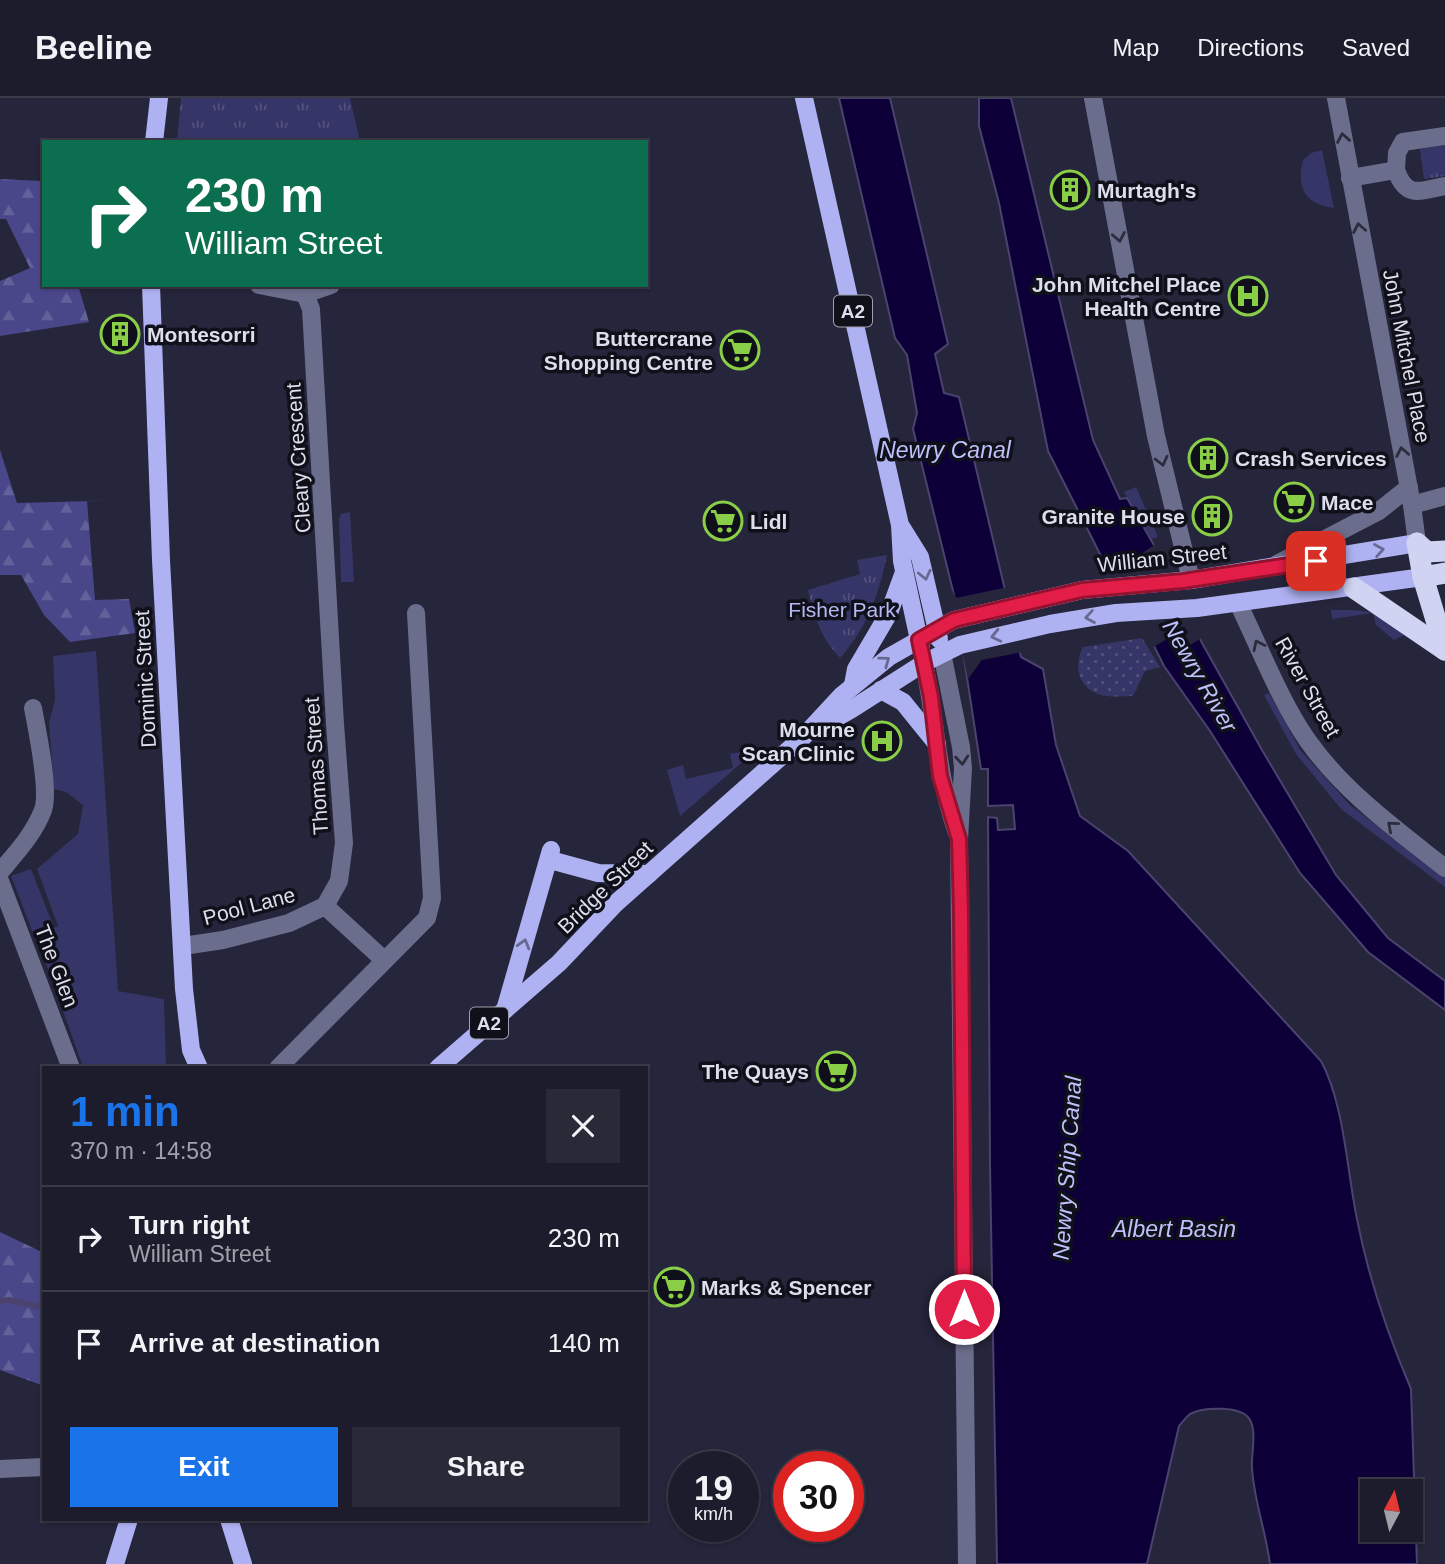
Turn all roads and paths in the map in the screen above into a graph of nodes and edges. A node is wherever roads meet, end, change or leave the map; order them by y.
1 (159, 98) edge
2 (804, 98) edge
3 (1093, 98) edge
4 (1336, 98) edge
5 (1445, 136) edge
6 (154, 140) edge
7 (1396, 170) junction
8 (1350, 178) junction
9 (1445, 187) edge
10 (150, 287) edge
11 (269, 287) edge
12 (325, 287) edge
13 (305, 294) junction
14 (1411, 496) junction
15 (1445, 496) edge
16 (900, 525) junction
17 (1445, 536) edge
18 (1417, 543) junction
19 (1445, 551) edge
20 (1267, 569) junction
21 (904, 572) junction
22 (1445, 573) edge
23 (1423, 577) junction
24 (1187, 581) junction
25 (1354, 588) junction
26 (1238, 603) junction
27 (416, 613) dead end
28 (330, 619) joint
29 (937, 630) junction
30 (919, 640) junction
31 (1444, 642) edge
32 (942, 653) junction
33 (924, 663) junction
34 (853, 685) junction
35 (881, 690) junction
36 (33, 708) dead end
37 (802, 738) junction
38 (937, 744) junction
39 (959, 839) junction
40 (1445, 869) edge
41 (0, 872) edge
42 (649, 874) junction
43 (0, 881) edge
44 (325, 906) junction
45 (183, 946) junction
46 (384, 960) junction
47 (505, 1010) junction
48 (190, 1059) edge
49 (70, 1066) edge
50 (280, 1066) edge
51 (440, 1066) edge
52 (42, 1467) edge
53 (0, 1469) edge
54 (128, 1521) edge
55 (230, 1521) edge
56 (115, 1564) edge
57 (243, 1564) edge
58 (967, 1564) edge

1 - 6 main road
2 - 16 main road, A2
3 -> 24 street
8 -> 4 street, John Mitchel Place
5 - 7 street
7 - 8 street
7 - 9 street
14 -> 8 street, John Mitchel Place
10 - 45 main road, Dominic Street
11 - 13 street
12 - 13 street
13 - 28 street, Cleary Crescent
14 - 15 street
14 - 18 street, John Mitchel Place
14 - 20 street
16 - 21 main road, A2
16 -> 29 main road, A2
17 - 18 highway
18 - 19 highway
20 -> 18 main road, William Street / A2
18 - 23 highway
20 - 24 main road, William Street / A2
21 - 30 main road, A2
21 - 34 main road
22 - 23 highway
23 - 25 main road, A2
23 - 31 highway
24 - 29 main road, William Street / A2
25 - 26 main road, A2
25 - 31 highway
26 -> 32 main road, A2
40 -> 26 street, River Street
27 - 46 street
28 - 44 street, Thomas Street
29 - 30 main road, William Street / A2
29 - 32 main road, A2
30 - 33 main road, A2
34 -> 30 main road, Bridge Street / A2
32 - 33 main road, A2
32 -> 39 street
33 - 35 main road, Bridge Street / A2
33 - 38 street
34 - 37 main road, Bridge Street / A2
35 - 37 main road, Bridge Street / A2
35 - 38 main road
36 - 41 street
37 - 42 main road, Bridge Street / A2
38 - 39 street
39 - 58 street
42 - 47 main road, Bridge Street / A2
47 -> 42 main road
43 - 49 street, The Glen
44 - 45 street, Pool Lane
44 - 46 street
45 - 48 main road, Dominic Street
46 - 50 street
47 - 51 main road, Bridge Street / A2
52 - 53 street
54 - 56 main road
55 - 57 main road

